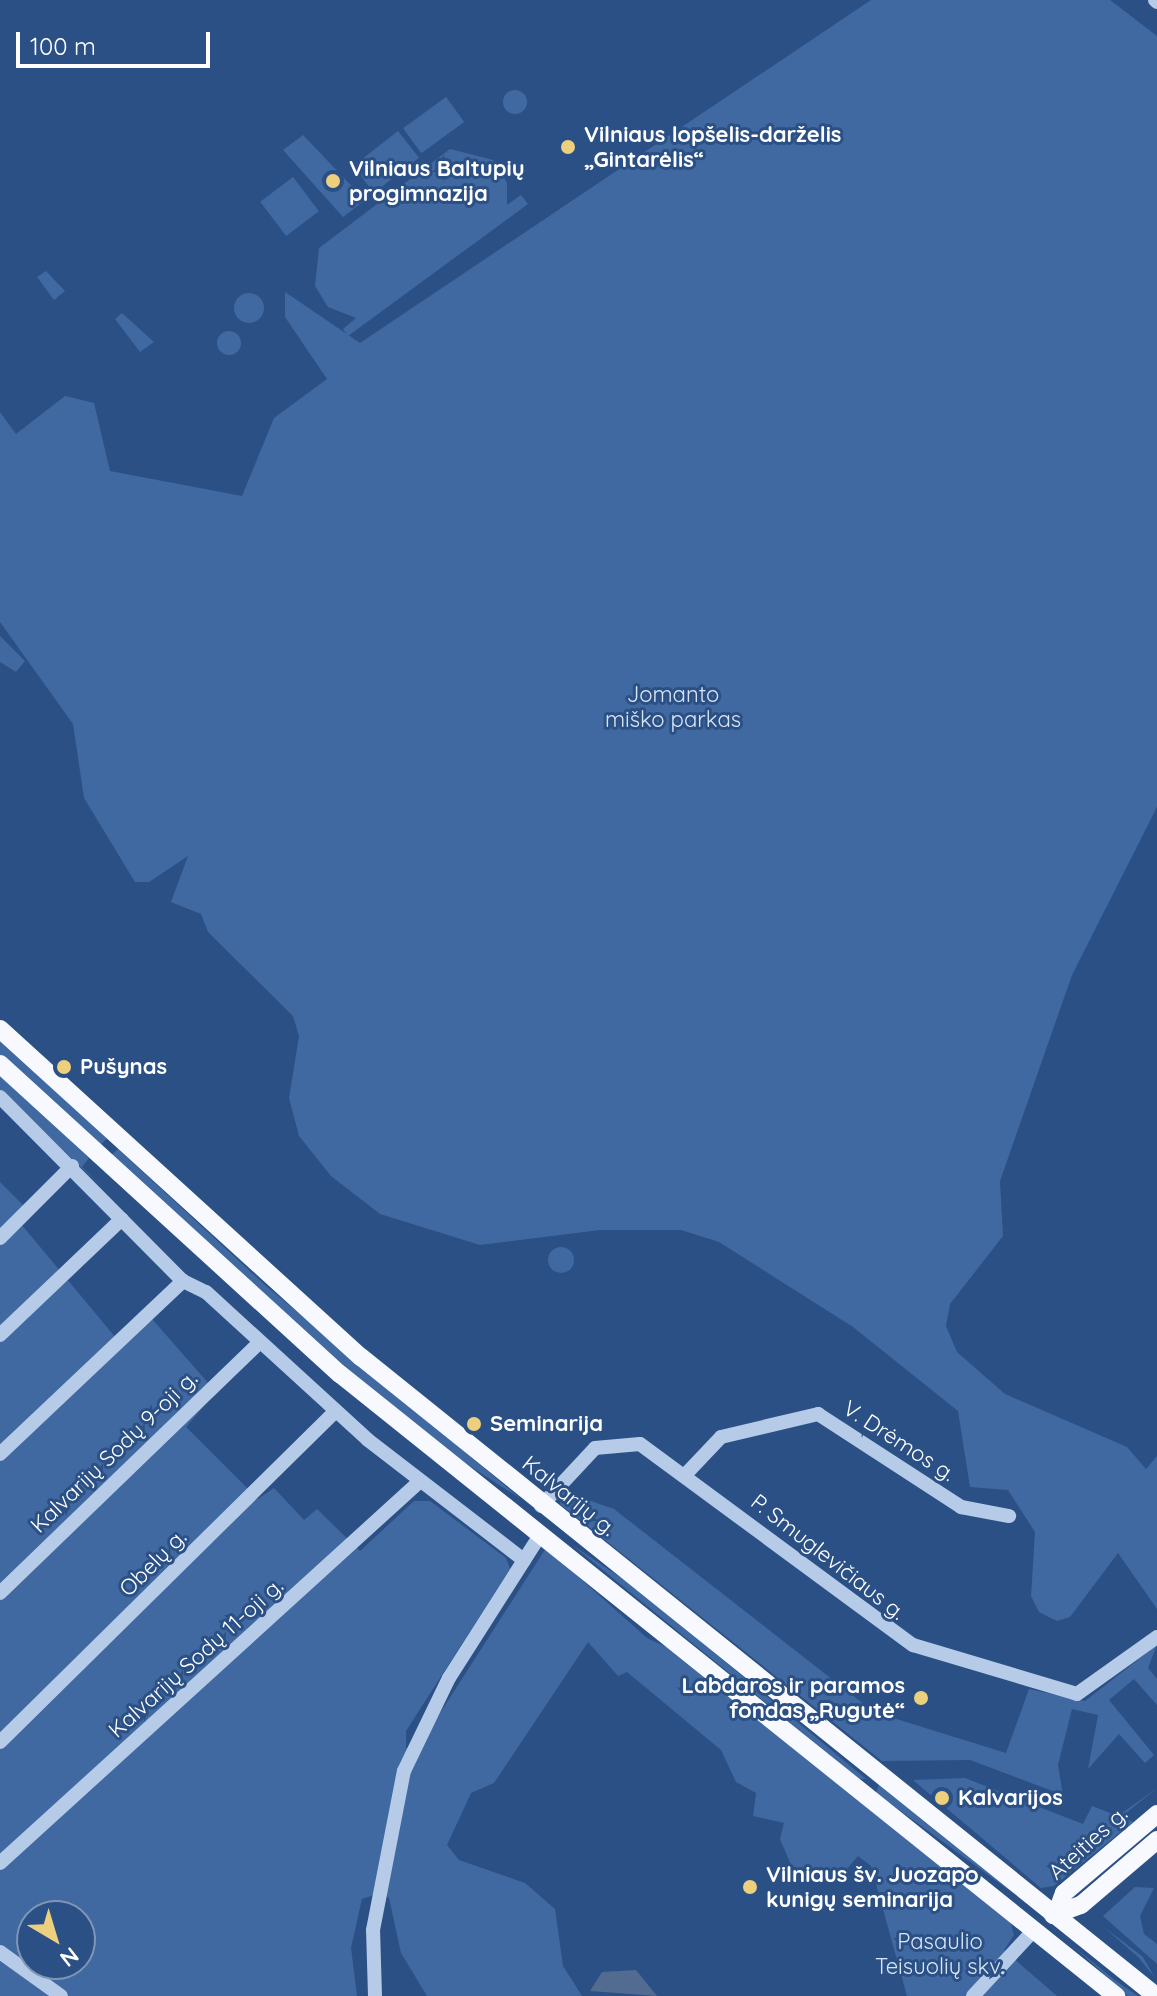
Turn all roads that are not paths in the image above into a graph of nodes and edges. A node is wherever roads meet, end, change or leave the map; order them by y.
1 (0, 1029) edge
2 (0, 1064) edge
3 (0, 1097) edge
4 (72, 1166) junction
5 (122, 1219) junction
6 (0, 1238) edge
7 (183, 1281) junction
8 (0, 1335) edge
9 (259, 1343) junction
10 (335, 1412) junction
11 (0, 1454) edge
12 (685, 1475) junction
13 (419, 1482) junction
14 (541, 1506) junction
15 (1009, 1516) dead end
16 (534, 1530) junction
17 (524, 1560) junction
18 (0, 1593) edge
19 (1157, 1637) edge
20 (0, 1742) edge
21 (1157, 1814) edge
22 (1157, 1840) edge
23 (0, 1863) edge
24 (1057, 1912) junction
25 (1035, 1929) junction
26 (0, 1952) edge
27 (61, 1996) edge
28 (375, 1996) edge
29 (973, 1996) edge
30 (1116, 1996) edge
31 (1156, 1996) edge

1 - 14 main road, Kalvarijų g.
2 - 16 main road
3 - 4 street
4 - 5 street
4 - 6 street
5 - 7 street
5 - 8 street
7 - 9 street
7 - 11 street
9 - 10 street
9 - 18 street, Kalvarijų Sodų 9-oji g.
10 - 13 street
10 - 20 street, Obelų g.
12 - 14 street, P. Smuglevičiaus g.
12 - 15 street, V. Drėmos g.
12 - 19 street, P. Smuglevičiaus g.
13 - 17 street
13 - 23 street, Kalvarijų Sodų 11-oji g.
14 - 16 main road
14 - 24 main road, Kalvarijų g.
16 - 17 street
16 - 25 main road
17 - 28 street
21 - 24 main road, Ateities g.
22 - 24 main road, Ateities g.
24 - 25 main road, Ateities g.
24 - 31 main road, Kalvarijų g.
25 - 29 street
25 - 30 main road
26 - 27 street

